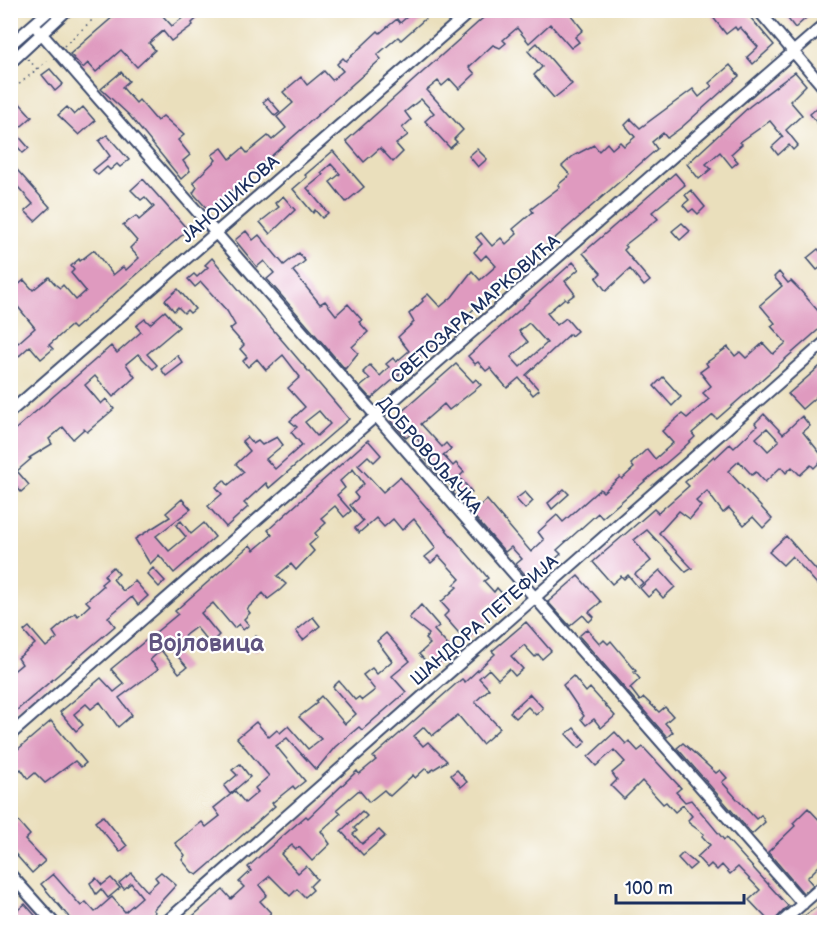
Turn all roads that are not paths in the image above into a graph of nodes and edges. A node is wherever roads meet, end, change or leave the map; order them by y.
1 (50, 10) edge
2 (67, 10) edge
3 (472, 10) edge
4 (758, 10) edge
5 (34, 25) junction
6 (825, 25) edge
7 (42, 35) junction
8 (10, 45) edge
9 (794, 52) junction
10 (10, 63) edge
11 (825, 88) edge
12 (216, 233) junction
13 (825, 344) edge
14 (10, 412) edge
15 (375, 418) junction
16 (533, 598) junction
17 (10, 735) edge
18 (10, 874) edge
19 (825, 885) edge
20 (803, 904) junction
21 (53, 922) edge
22 (166, 922) edge
23 (782, 922) edge

1 - 5 street
2 - 7 street
3 - 12 street, ЈАНОШИКОВА
4 - 9 street
5 - 7 street, ДОБРОВОЉАЧКА
5 - 8 street
6 - 9 street, СВЕТОЗАРА МАРКОВИЋА
7 - 10 street
7 - 12 street, ДОБРОВОЉАЧКА
9 - 11 street
9 - 15 street, СВЕТОЗАРА МАРКОВИЋА
12 - 14 street, ЈАНОШИКОВА
12 - 15 street, ДОБРОВОЉАЧКА
13 - 16 street, ШАНДОРА ПЕТЕФИЈА
15 - 16 street, ДОБРОВОЉАЧКА
15 - 17 street, СВЕТОЗАРА МАРКОВИЋА
16 - 20 street, ДОБРОВОЉАЧКА
16 - 22 street, ШАНДОРА ПЕТЕФИЈА
18 - 21 street
19 - 20 street
20 - 23 street

